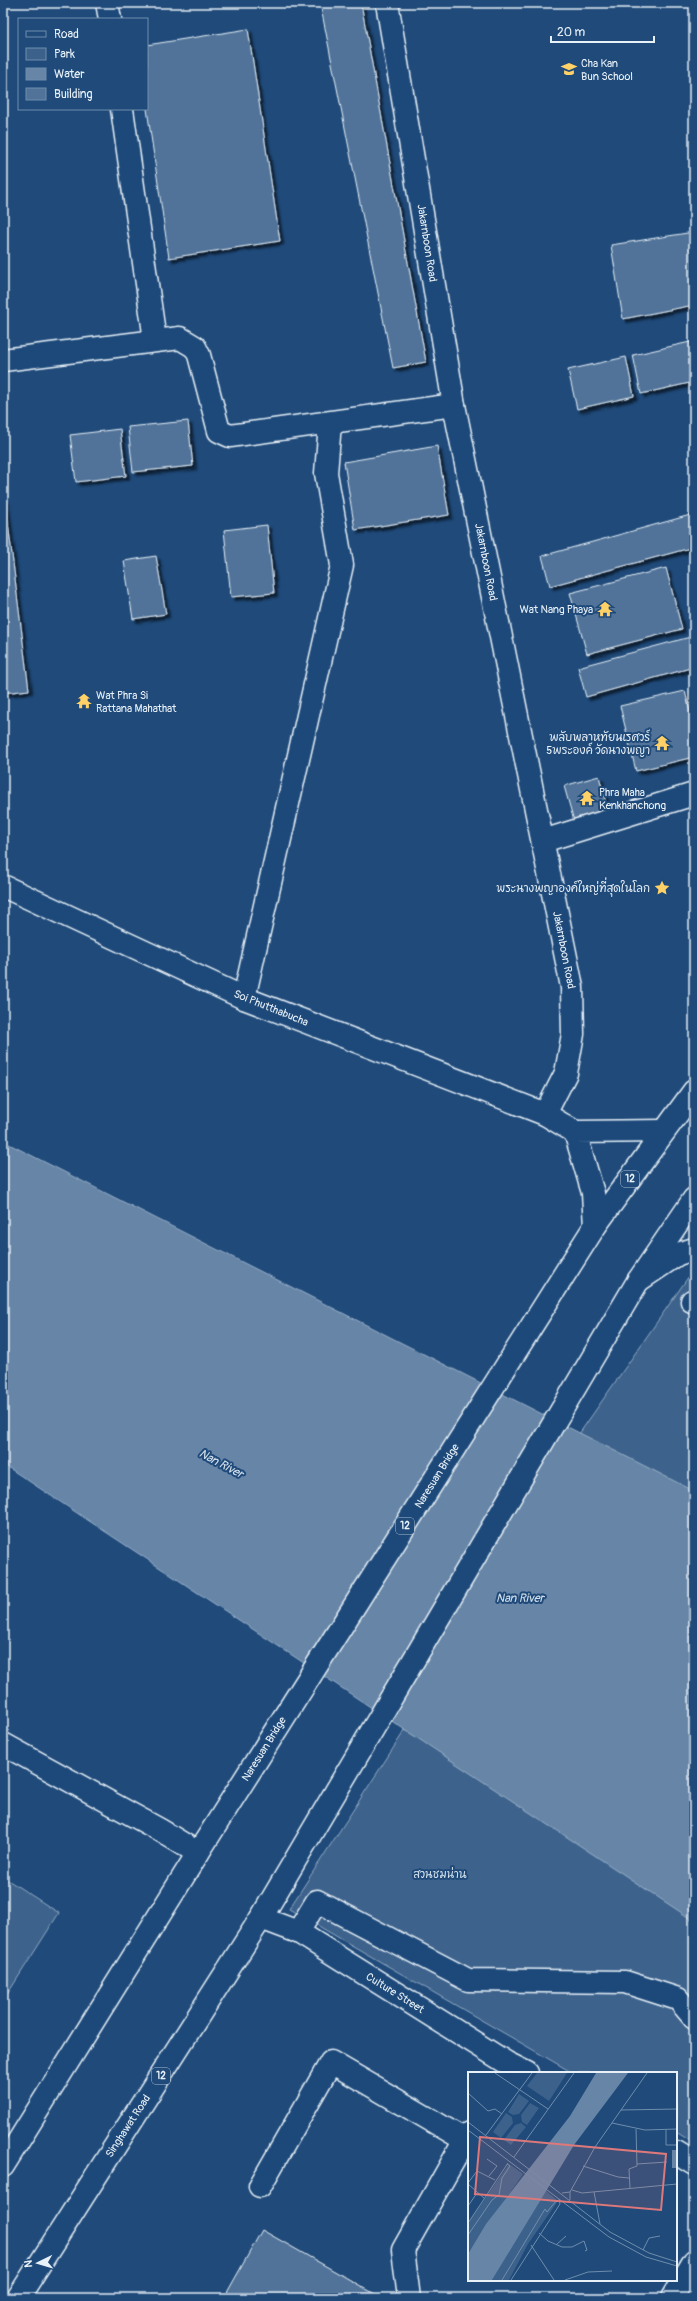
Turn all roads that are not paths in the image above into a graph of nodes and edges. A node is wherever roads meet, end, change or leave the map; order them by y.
1 (107, 3) edge
2 (387, 3) edge
3 (110, 18) edge
4 (122, 110) edge
5 (155, 340) junction
6 (3, 360) edge
7 (454, 405) junction
8 (330, 423) junction
9 (694, 794) edge
10 (542, 841) junction
11 (3, 886) edge
12 (244, 998) junction
13 (694, 1091) edge
14 (545, 1114) junction
15 (664, 1131) junction
16 (575, 1132) junction
17 (694, 1199) edge
18 (595, 1226) junction
19 (686, 1252) edge
20 (638, 1281) junction
21 (3, 1744) edge
22 (198, 1853) junction
23 (261, 1918) junction
24 (298, 1932) junction
25 (694, 2018) edge
26 (505, 2068) edge
27 (523, 2072) edge
28 (467, 2136) edge
29 (677, 2153) edge
30 (694, 2162) edge
31 (3, 2166) edge
32 (260, 2186) dead end
33 (691, 2272) edge
34 (18, 2298) edge
35 (409, 2298) edge
36 (672, 2298) edge

1 - 3 street
2 - 7 street, Jakarnboon Road
4 - 5 street
5 - 6 street
5 - 8 street
7 - 8 street
7 - 10 street, Jakarnboon Road
8 - 12 street
9 - 10 street
10 - 14 street, Jakarnboon Road
11 - 12 street, Soi Phutthabucha
12 - 14 street, Soi Phutthabucha
13 - 15 street, 12
14 - 16 street, Soi Phutthabucha
15 - 16 street
15 - 18 street, 12
16 - 18 street
17 - 20 street, 12
18 - 22 street, Naresuan Bridge / 12
19 - 20 street
20 - 23 street, Singhawat Road / 12
21 - 22 street
22 - 31 street, 12
23 - 24 street, Culture Street
23 - 34 street, Singhawat Road / 12
24 - 25 street
24 - 26 street, Culture Street
26 - 27 street, Culture Street
28 - 32 street
28 - 35 street
29 - 30 street
33 - 36 street

